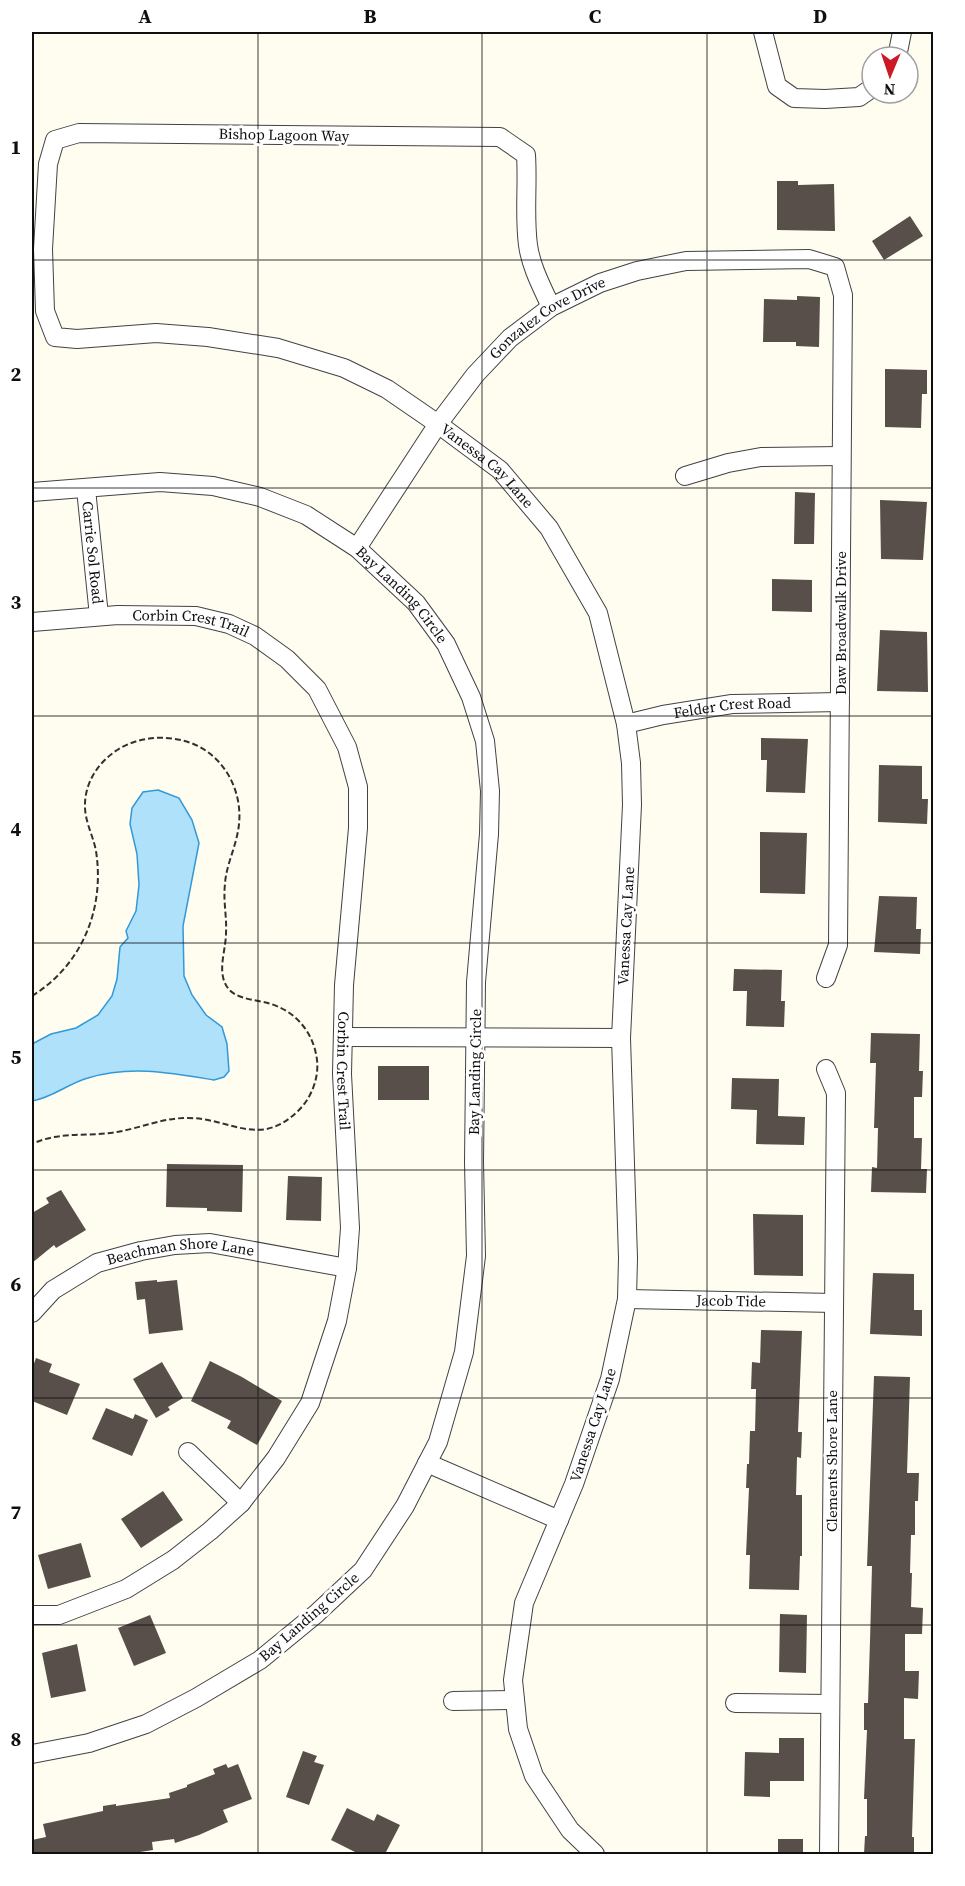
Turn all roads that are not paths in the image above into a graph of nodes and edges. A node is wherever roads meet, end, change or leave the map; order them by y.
1 (762, 32) edge
2 (860, 96) edge
3 (835, 267) joint
4 (551, 307) junction
5 (55, 337) joint
6 (438, 424) junction
7 (841, 456) junction
8 (685, 476) dead end
9 (86, 489) junction
10 (32, 492) edge
11 (357, 548) junction
12 (99, 616) junction
13 (32, 622) edge
14 (840, 702) junction
15 (626, 724) junction
16 (826, 978) dead end
17 (343, 1037) junction
18 (475, 1037) junction
19 (621, 1038) junction
20 (826, 1070) dead end
21 (347, 1268) junction
22 (627, 1299) junction
23 (834, 1303) junction
24 (32, 1313) edge
25 (188, 1452) dead end
26 (427, 1463) junction
27 (241, 1503) junction
28 (559, 1520) junction
29 (32, 1615) edge
30 (515, 1700) junction
31 (453, 1701) dead end
32 (735, 1703) dead end
33 (830, 1704) junction
34 (32, 1754) edge
35 (595, 1854) edge
36 (829, 1854) edge

1 - 2 street
3 - 4 street, Gonzalez Cove Drive
3 - 7 street, Daw Broadwalk Drive
4 - 5 street, Bishop Lagoon Way
4 - 6 street, Gonzalez Cove Drive
5 - 6 street, Vanessa Cay Lane
6 - 11 street, Gonzalez Cove Drive
6 - 15 street, Vanessa Cay Lane
7 - 8 street
7 - 14 street, Daw Broadwalk Drive
9 - 10 street, Bay Landing Circle
9 - 11 street, Bay Landing Circle
9 - 12 street, Carrie Sol Road
11 - 18 street, Bay Landing Circle
12 - 13 street, Corbin Crest Trail
12 - 17 street, Corbin Crest Trail
14 - 15 street, Felder Crest Road
14 - 16 street, Daw Broadwalk Drive
15 - 19 street, Vanessa Cay Lane
17 - 18 street
17 - 21 street, Corbin Crest Trail
18 - 19 street
18 - 26 street, Bay Landing Circle
19 - 22 street, Vanessa Cay Lane
20 - 23 street, Clements Shore Lane
21 - 24 street, Beachman Shore Lane
21 - 27 street, Corbin Crest Trail
22 - 23 street, Jacob Tide
22 - 28 street, Vanessa Cay Lane
23 - 33 street, Clements Shore Lane
25 - 27 street
26 - 28 street
26 - 34 street, Bay Landing Circle
27 - 29 street, Corbin Crest Trail
28 - 30 street, Vanessa Cay Lane
30 - 31 street
30 - 35 street, Vanessa Cay Lane
32 - 33 street
33 - 36 street, Clements Shore Lane

